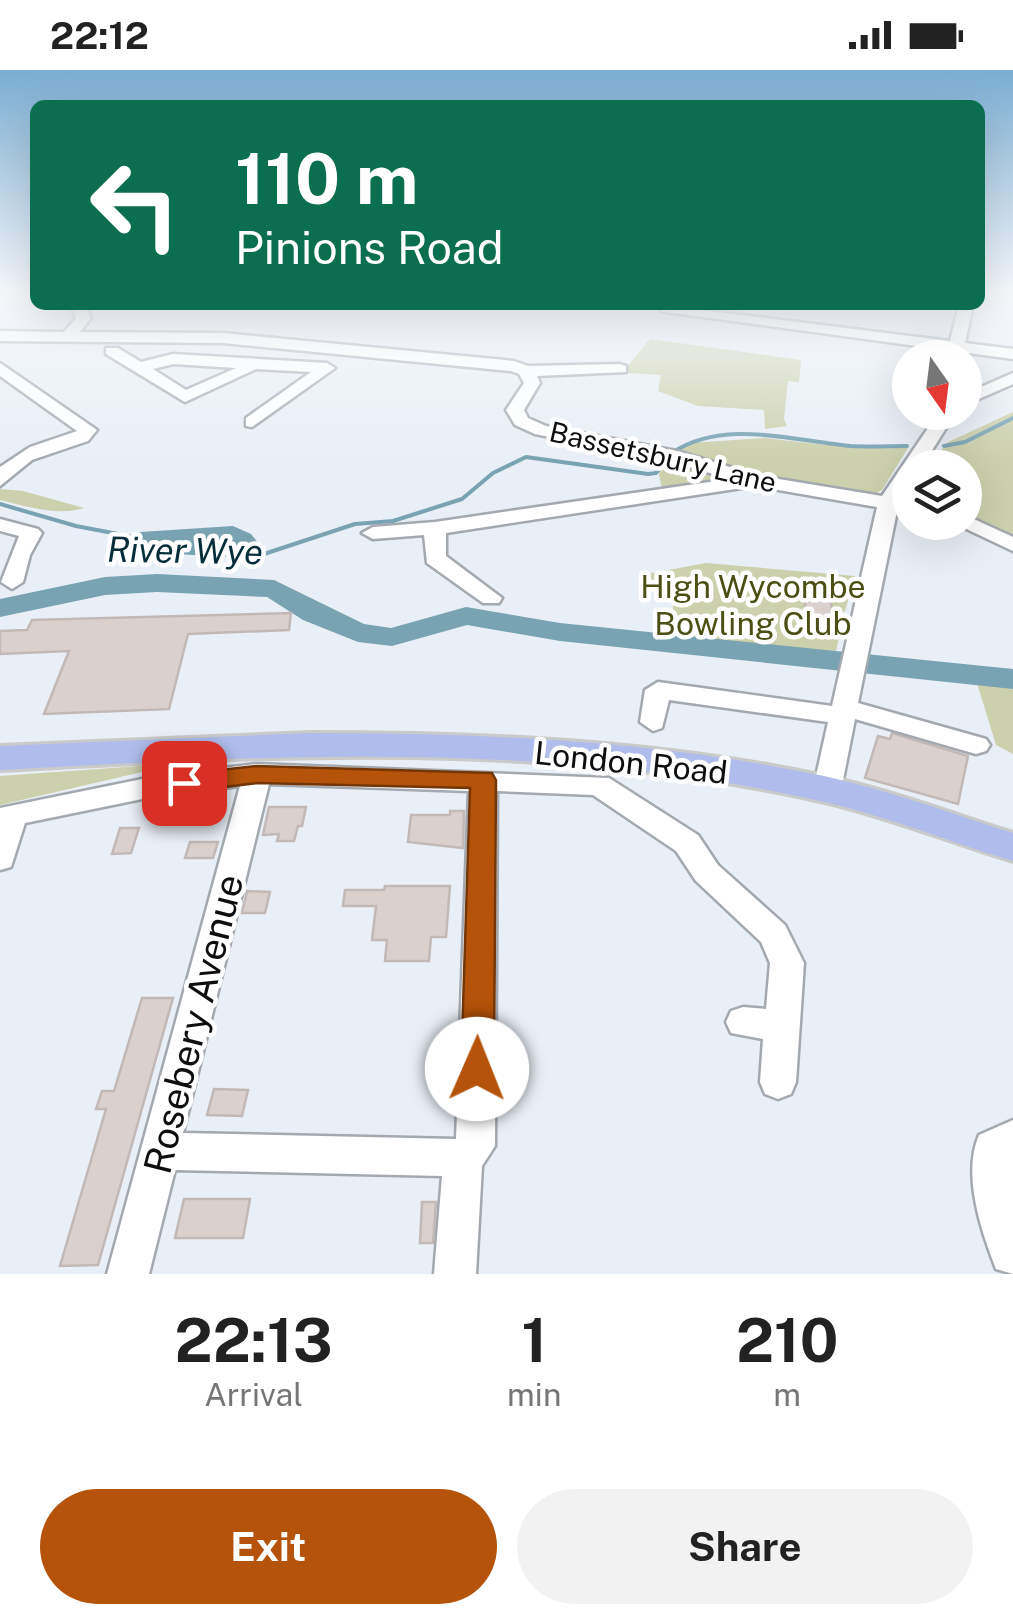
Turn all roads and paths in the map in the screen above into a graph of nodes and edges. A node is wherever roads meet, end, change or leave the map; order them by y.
1 (271, 348) edge
2 (347, 348) edge
3 (982, 350) edge
4 (112, 351) dead end
5 (1013, 354) edge
6 (251, 365) junction
7 (0, 368) edge
8 (140, 368) junction
9 (620, 369) dead end
10 (526, 371) junction
11 (1013, 378) edge
12 (982, 392) edge
13 (252, 422) dead end
14 (3, 469) edge
15 (758, 481) junction
16 (892, 504) edge
17 (0, 525) edge
18 (435, 528) junction
19 (892, 530) edge
20 (982, 530) edge
21 (372, 532) dead end
22 (1013, 545) edge
23 (12, 582) dead end
24 (492, 598) dead end
25 (844, 712) junction
26 (652, 722) dead end
27 (976, 745) dead end
28 (0, 758) edge
29 (603, 771) junction
30 (257, 774) junction
31 (483, 780) junction
32 (827, 790) junction
33 (6, 817) edge
34 (1013, 847) edge
35 (0, 859) edge
36 (743, 1022) dead end
37 (782, 1026) junction
38 (778, 1082) dead end
39 (1013, 1138) edge
40 (162, 1151) junction
41 (463, 1158) junction
42 (1011, 1254) edge
43 (128, 1274) edge
44 (455, 1274) edge

1 - 6 street
2 - 10 street
3 - 5 street
4 - 8 street
6 - 8 street
6 - 8 street
6 - 13 street
7 - 14 street
9 - 10 street
10 - 15 street, Bassetsbury Lane
11 - 12 street
15 - 16 street, Bassetsbury Lane
15 - 18 street
17 - 23 street
18 - 21 street
18 - 24 street
19 - 25 street
20 - 22 street
25 - 26 street
25 - 27 street
25 - 32 street
28 - 29 main road, London Road
29 - 31 street
29 - 32 main road, London Road
29 - 37 street
30 - 31 street
30 - 33 street
30 - 40 street, Rosebery Avenue
31 - 41 street
32 - 34 main road, London Road
33 - 35 street
36 - 37 street
37 - 38 street
39 - 42 street
40 - 41 street
40 - 43 street, Rosebery Avenue
41 - 44 street

